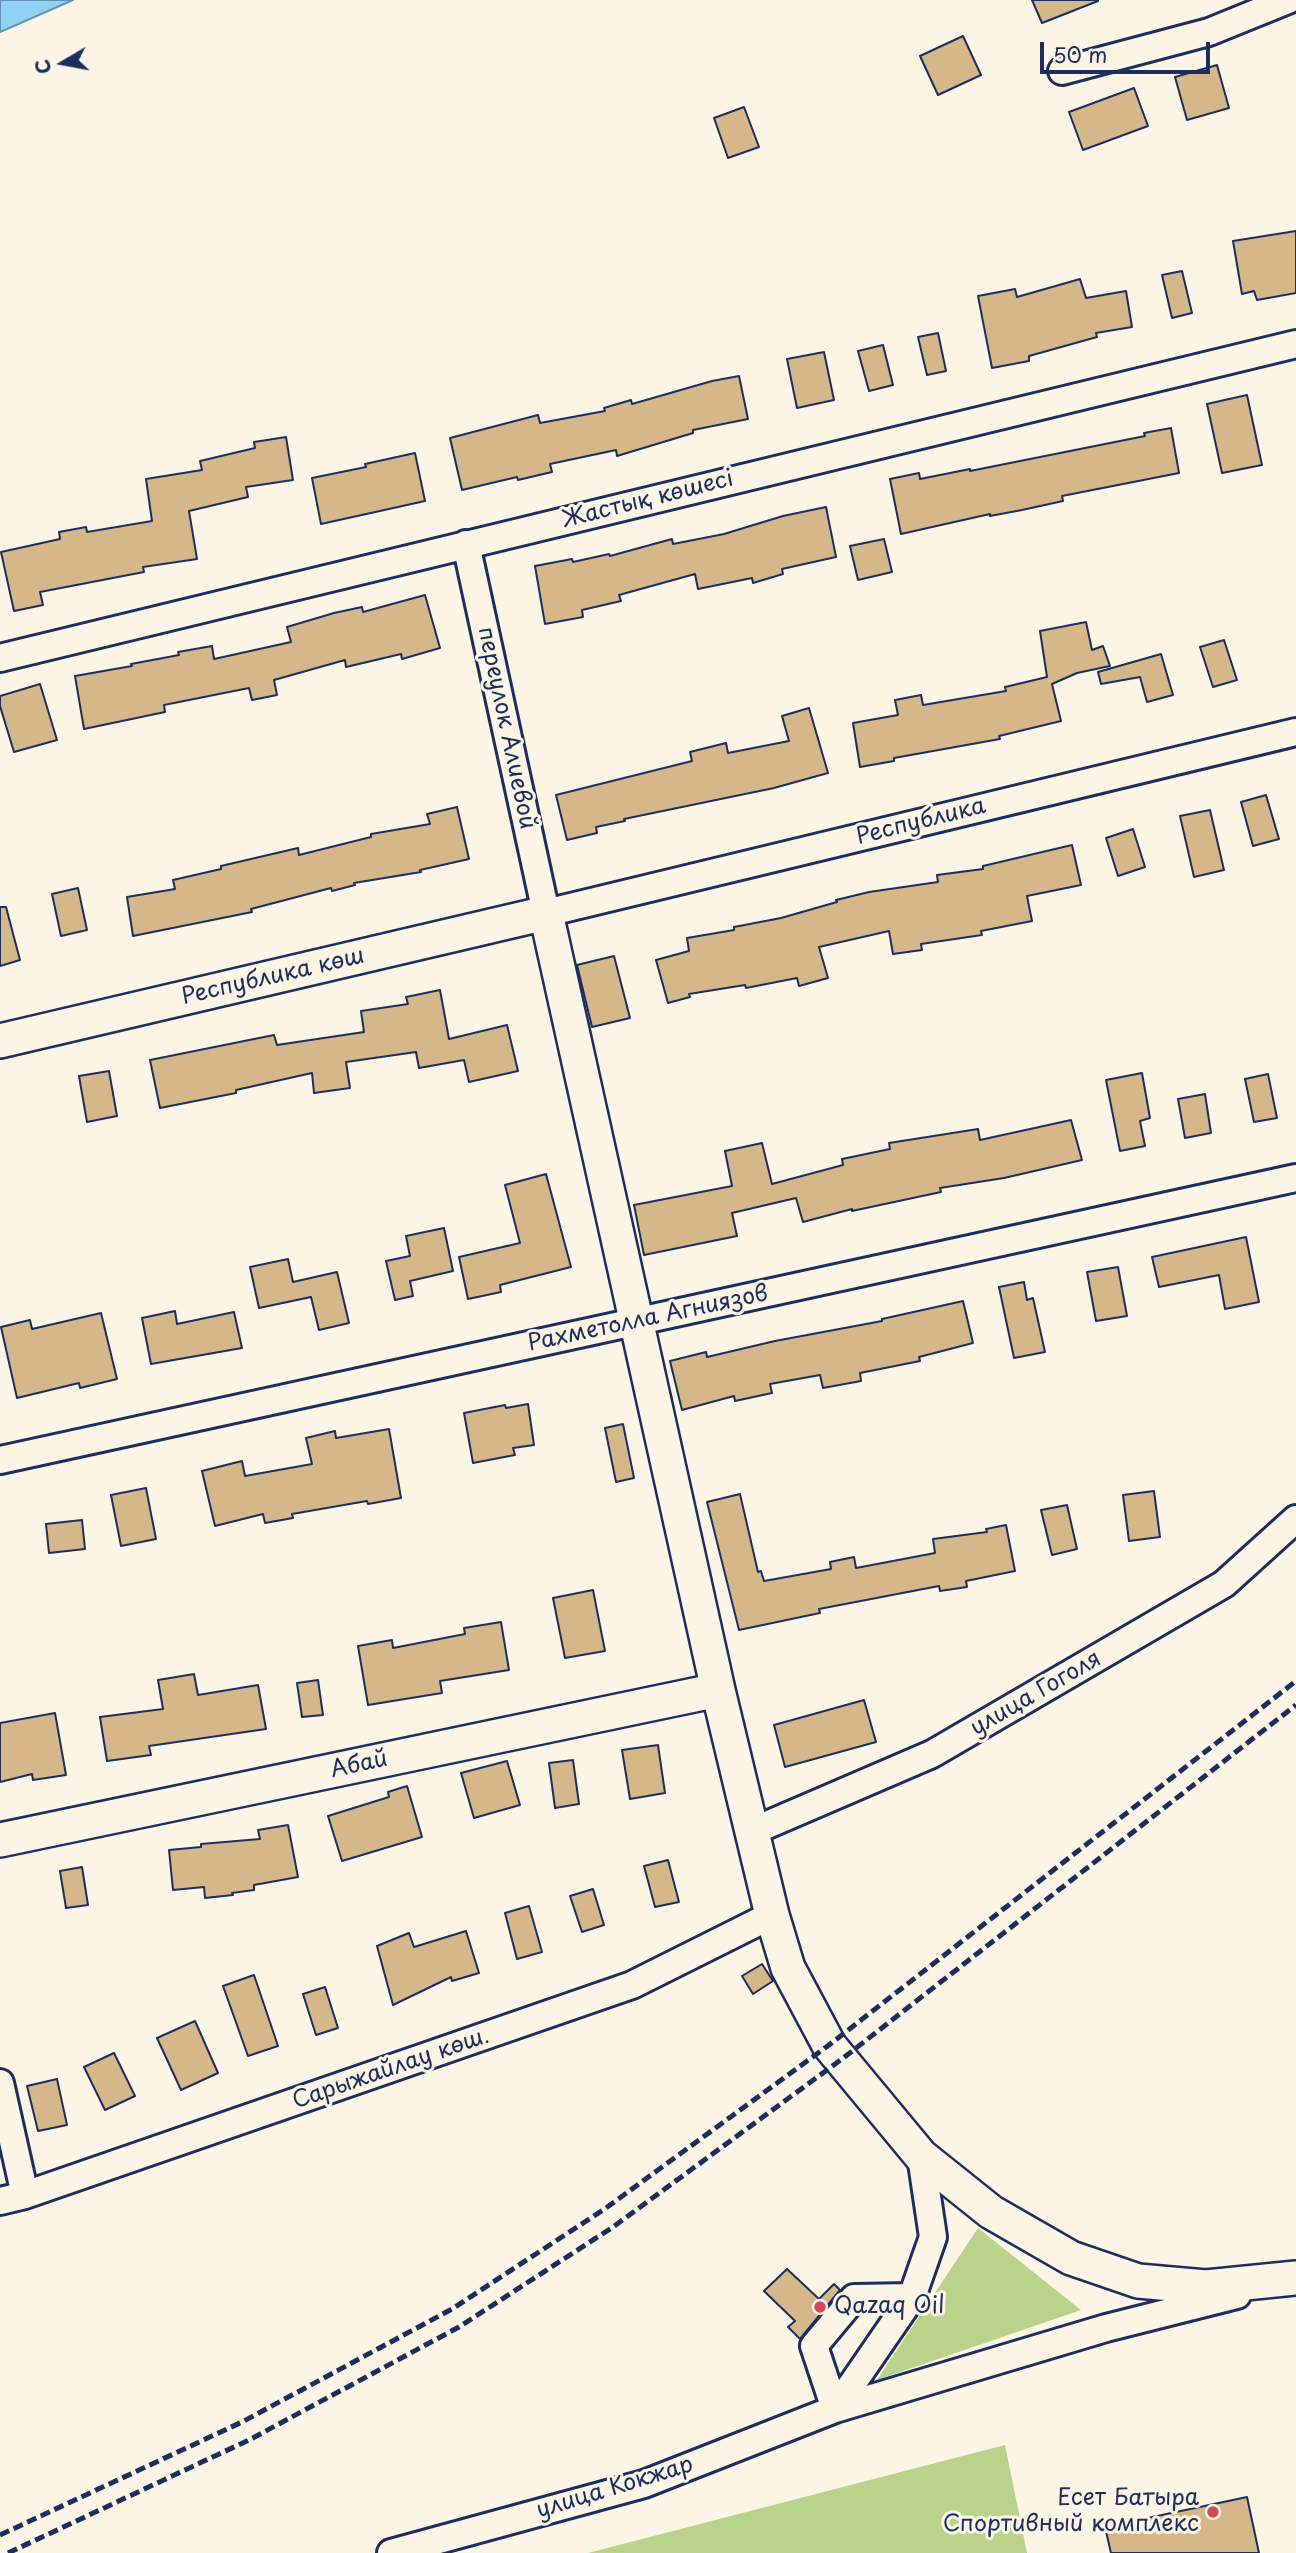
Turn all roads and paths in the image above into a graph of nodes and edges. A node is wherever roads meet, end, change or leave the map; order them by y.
1 (1288, 0) edge
2 (1062, 71) dead end
3 (1296, 344) edge
4 (466, 544) junction
5 (0, 658) edge
6 (1296, 732) edge
7 (546, 913) junction
8 (0, 1041) edge
9 (1296, 1178) edge
10 (637, 1321) junction
11 (0, 1460) edge
12 (1296, 1519) edge
13 (718, 1690) junction
14 (753, 1831) junction
15 (0, 1840) edge
16 (772, 1915) junction
17 (0, 2083) edge
18 (921, 2156) junction
19 (12, 2198) edge
20 (1296, 2279) edge
21 (912, 2297) junction
22 (835, 2409) junction
23 (391, 2553) edge

1 - 2 street
3 - 4 street, Жастық көшесі
4 - 5 street, Жастық көшесі
4 - 7 street, переулок Алиевой
6 - 7 street, Республика
7 - 8 main road, Республика көш
7 - 10 main road
9 - 10 street, Рахметолла Агниязов
10 - 11 street, Рахметолла Агниязов
10 - 13 main road
12 - 14 street, улица Гоголя
13 - 14 main road
13 - 15 main road, Абай
14 - 16 main road
16 - 18 main road
16 - 19 street, Сарыжайлау көш.
17 - 19 street
18 - 20 main road
18 - 21 street
20 - 22 street, улица Кокжар
21 - 22 street
21 - 22 street
22 - 23 street, улица Кокжар

